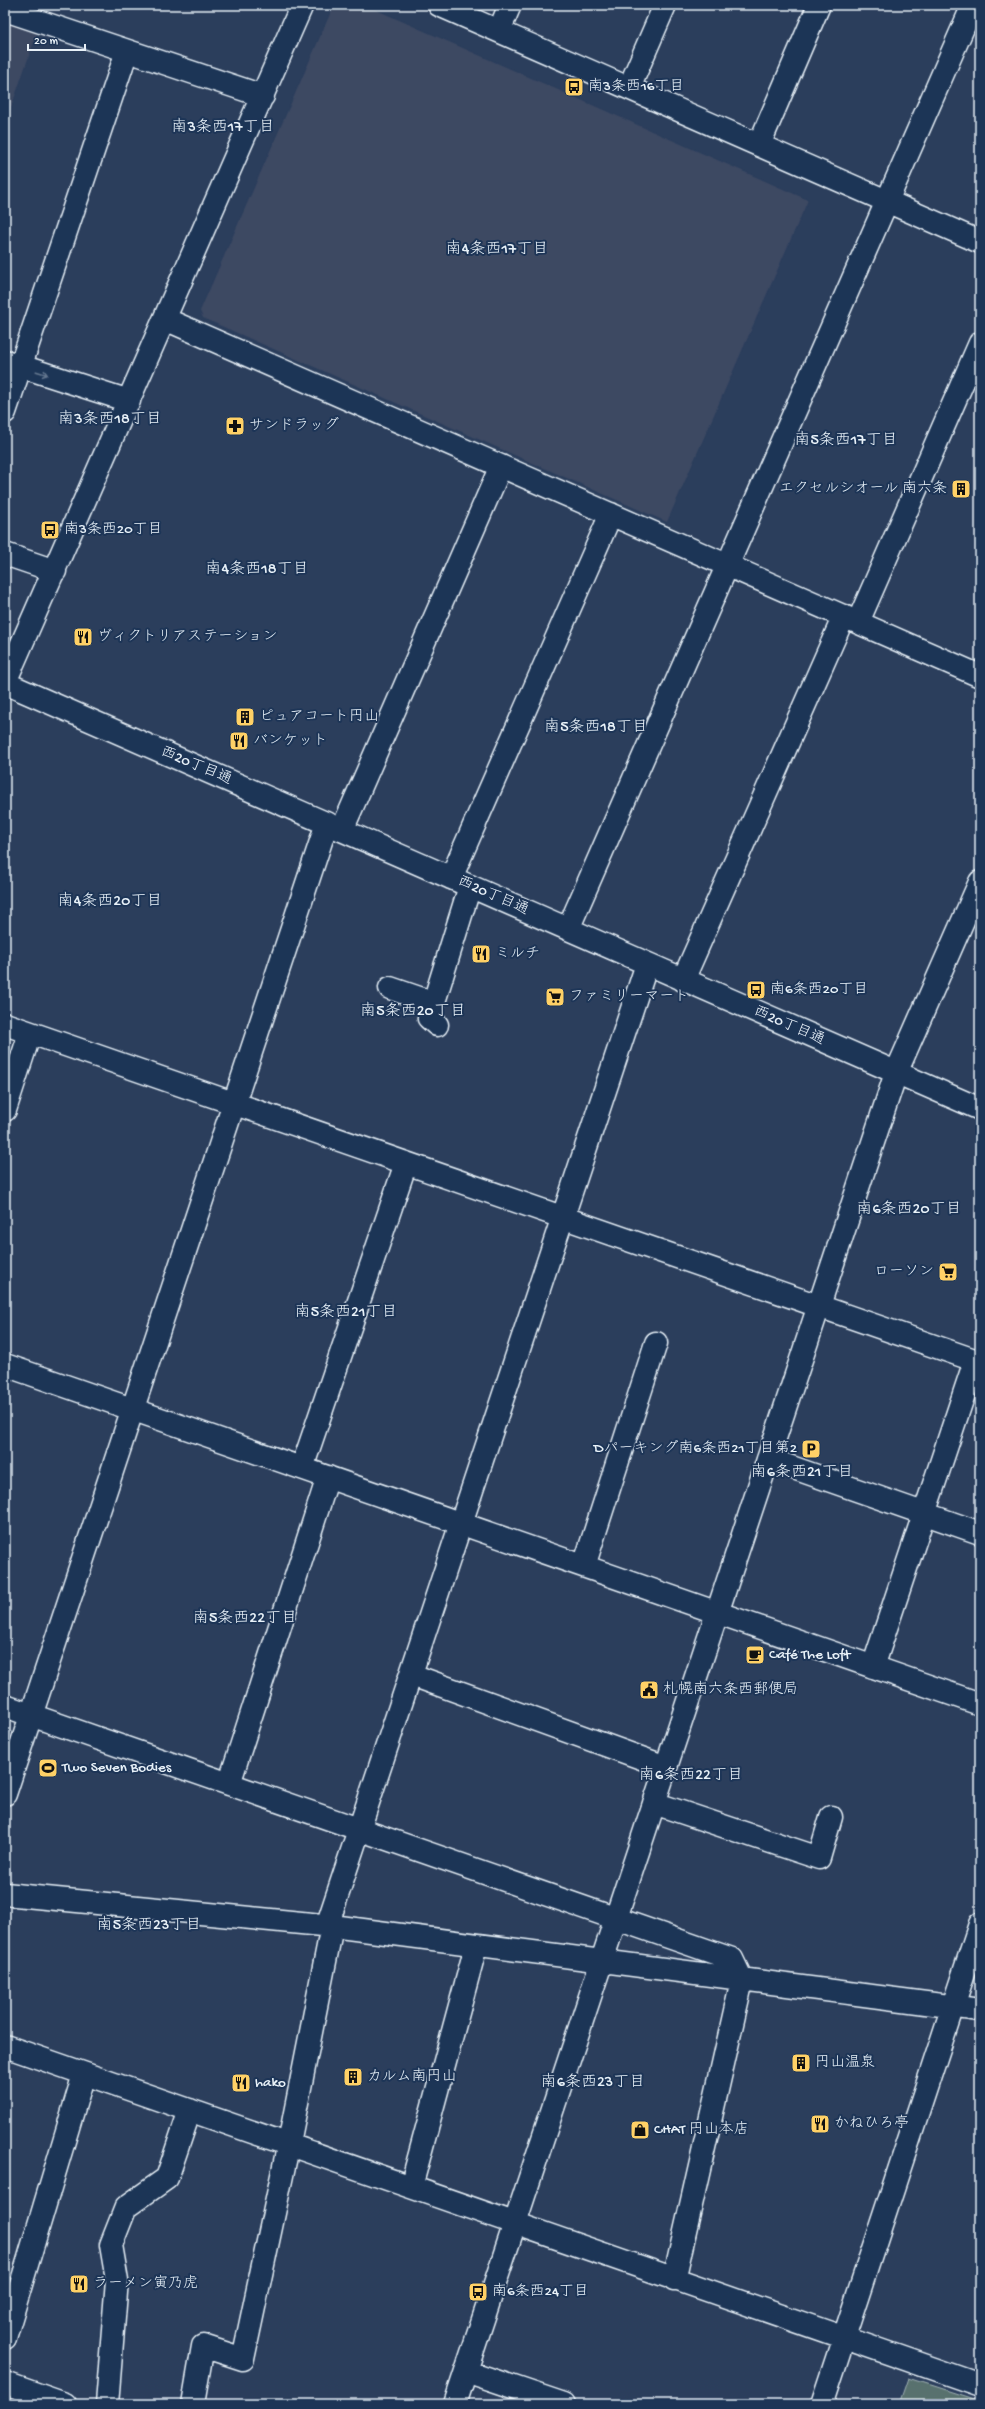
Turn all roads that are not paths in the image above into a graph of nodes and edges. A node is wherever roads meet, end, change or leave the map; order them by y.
1 (302, 5) edge
2 (439, 5) edge
3 (510, 5) edge
4 (665, 5) edge
5 (819, 5) edge
6 (973, 5) edge
7 (5, 10) edge
8 (499, 31) junction
9 (127, 51) junction
10 (629, 88) junction
11 (263, 96) junction
12 (759, 145) junction
13 (886, 201) junction
14 (980, 242) edge
15 (165, 319) junction
16 (980, 343) edge
17 (13, 363) edge
18 (129, 401) junction
19 (5, 412) edge
20 (501, 466) junction
21 (611, 514) junction
22 (5, 554) edge
23 (729, 566) junction
24 (55, 570) junction
25 (851, 619) junction
26 (980, 676) edge
27 (5, 682) edge
28 (334, 827) junction
29 (461, 882) junction
30 (980, 882) edge
31 (568, 929) junction
32 (647, 964) junction
33 (683, 980) junction
34 (390, 988) dead end
35 (5, 1024) edge
36 (30, 1033) junction
37 (896, 1073) junction
38 (234, 1104) junction
39 (980, 1109) edge
40 (5, 1110) edge
41 (406, 1164) junction
42 (563, 1218) junction
43 (818, 1306) junction
44 (656, 1343) dead end
45 (978, 1362) edge
46 (5, 1365) edge
47 (132, 1409) junction
48 (768, 1459) junction
49 (302, 1468) junction
50 (328, 1477) junction
51 (924, 1514) junction
52 (462, 1523) junction
53 (980, 1533) edge
54 (584, 1566) junction
55 (717, 1612) junction
56 (873, 1667) junction
57 (412, 1675) junction
58 (980, 1704) edge
59 (5, 1706) edge
60 (31, 1716) junction
61 (666, 1767) junction
62 (228, 1784) junction
63 (5, 1794) edge
64 (654, 1803) junction
65 (831, 1817) dead end
66 (360, 1830) junction
67 (5, 1894) edge
68 (615, 1918) junction
69 (980, 1924) edge
70 (332, 1926) junction
71 (476, 1946) junction
72 (601, 1961) junction
73 (742, 1980) junction
74 (952, 2007) junction
75 (980, 2010) edge
76 (5, 2046) edge
77 (84, 2074) junction
78 (190, 2110) junction
79 (289, 2144) junction
80 (411, 2187) junction
81 (514, 2223) junction
82 (674, 2280) junction
83 (5, 2338) edge
84 (843, 2338) junction
85 (466, 2371) junction
86 (5, 2383) edge
87 (980, 2386) edge
88 (65, 2404) edge
89 (107, 2404) edge
90 (193, 2404) edge
91 (455, 2404) edge
92 (564, 2404) edge
93 (822, 2404) edge

1 - 11 street
2 - 8 street
3 - 8 street
4 - 10 street
5 - 12 street
6 - 13 street
7 - 9 street
8 - 10 street
9 - 11 street
9 - 17 street
10 - 12 street
11 - 15 street
12 - 13 street
13 - 14 street
13 - 23 street
15 - 18 street
15 - 20 street
16 - 25 street
17 -> 18 street
17 - 19 street
18 - 24 street
20 - 21 street
20 - 28 street
21 - 23 street
21 - 29 street
22 - 24 street
23 - 25 street
23 - 31 street
24 - 27 street
25 - 26 street
25 - 33 street
27 - 28 street, 西20丁目通
28 - 29 street, 西20丁目通
28 - 38 street
29 - 31 street, 西20丁目通
29 - 34 street
30 - 37 street
31 - 32 street, 西20丁目通
32 - 33 street, 西20丁目通
32 - 42 street
33 - 37 street, 西20丁目通
35 - 36 street
36 - 38 street
36 - 40 street
37 - 39 street, 西20丁目通
37 - 43 street
38 - 41 street
38 - 47 street
41 - 42 street
41 - 49 street
42 - 43 street
42 - 52 street
43 - 45 street
43 - 48 street
44 - 54 street
45 - 51 street
46 - 47 street
47 - 49 street
47 - 60 street
48 - 51 street
48 - 55 street
49 - 50 street
50 - 52 street
50 - 62 street
51 - 53 street
51 - 56 street
52 - 54 street
52 - 57 street
54 - 55 street
55 - 56 street
55 - 61 street
56 - 58 street
57 - 61 street
57 - 66 street
59 - 60 street
60 - 62 street
60 - 63 street
61 - 64 street
62 - 66 street
64 - 65 street
64 - 68 street
66 - 68 street
66 - 70 street
67 - 70 street
68 - 72 street
68 - 73 street
69 - 74 street
70 - 71 street
70 - 79 street
71 - 72 street
71 - 80 street
72 - 73 street
72 - 81 street
73 - 74 street
73 - 82 street
74 - 75 street
74 - 84 street
76 - 77 street
77 - 78 street
77 - 83 street
78 - 79 street
78 - 89 street
79 - 80 street
79 - 90 street
80 - 81 street
81 - 82 street
81 - 85 street
82 - 84 street
84 - 87 street
84 - 93 street
85 - 91 street
85 - 92 street
86 - 88 street

